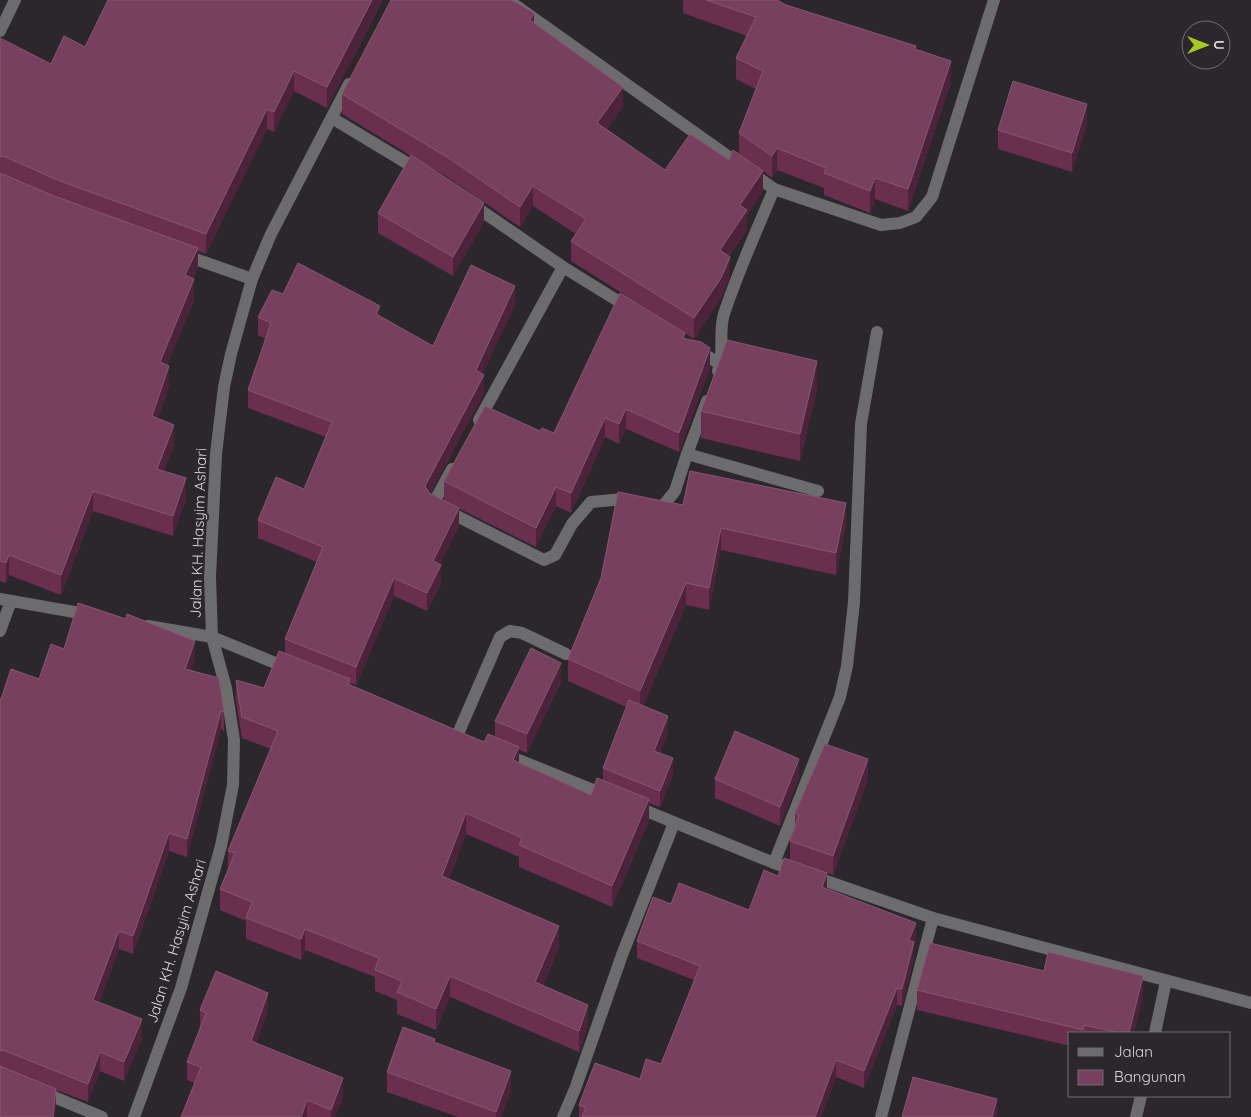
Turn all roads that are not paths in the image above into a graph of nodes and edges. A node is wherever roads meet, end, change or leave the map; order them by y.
1 (15, 0) edge
2 (508, 0) edge
3 (994, 0) edge
4 (0, 31) edge
5 (353, 76) edge
6 (332, 118) junction
7 (434, 179) edge
8 (774, 189) junction
9 (459, 195) edge
10 (169, 249) edge
11 (563, 267) junction
12 (252, 279) junction
13 (646, 318) edge
14 (876, 332) dead end
15 (687, 344) edge
16 (720, 364) junction
17 (474, 428) edge
18 (687, 454) junction
19 (456, 462) edge
20 (818, 491) dead end
21 (6, 600) edge
22 (107, 618) edge
23 (136, 623) edge
24 (0, 631) edge
25 (212, 637) junction
26 (566, 654) dead end
27 (303, 674) edge
28 (457, 736) edge
29 (494, 750) edge
30 (674, 823) junction
31 (774, 864) junction
32 (933, 918) junction
33 (1166, 981) junction
34 (1251, 1002) edge
35 (1155, 1032) edge
36 (26, 1086) edge
37 (1141, 1097) edge
38 (102, 1117) edge
39 (134, 1117) edge
40 (562, 1117) edge
41 (881, 1117) edge
42 (1136, 1117) edge

1 - 4 street
2 - 8 street
3 - 8 street
5 - 6 street, Jalan KH. Hasyim Ashari
6 - 7 street
6 - 12 street, Jalan KH. Hasyim Ashari
8 - 16 street
9 - 11 street
10 - 12 street
11 - 13 street
11 - 17 street
12 - 25 street, Jalan KH. Hasyim Ashari
14 - 31 street
15 - 16 street
16 - 18 street
18 - 19 street
18 - 20 street
21 - 22 street
21 - 24 street
23 - 25 street
25 - 27 street
25 - 39 street, Jalan KH. Hasyim Ashari
26 - 28 street
29 - 30 street
30 - 31 street
30 - 40 street
31 - 32 street
32 - 33 street
32 - 41 street
33 - 34 street
33 - 35 street
36 - 38 street
37 - 42 street

